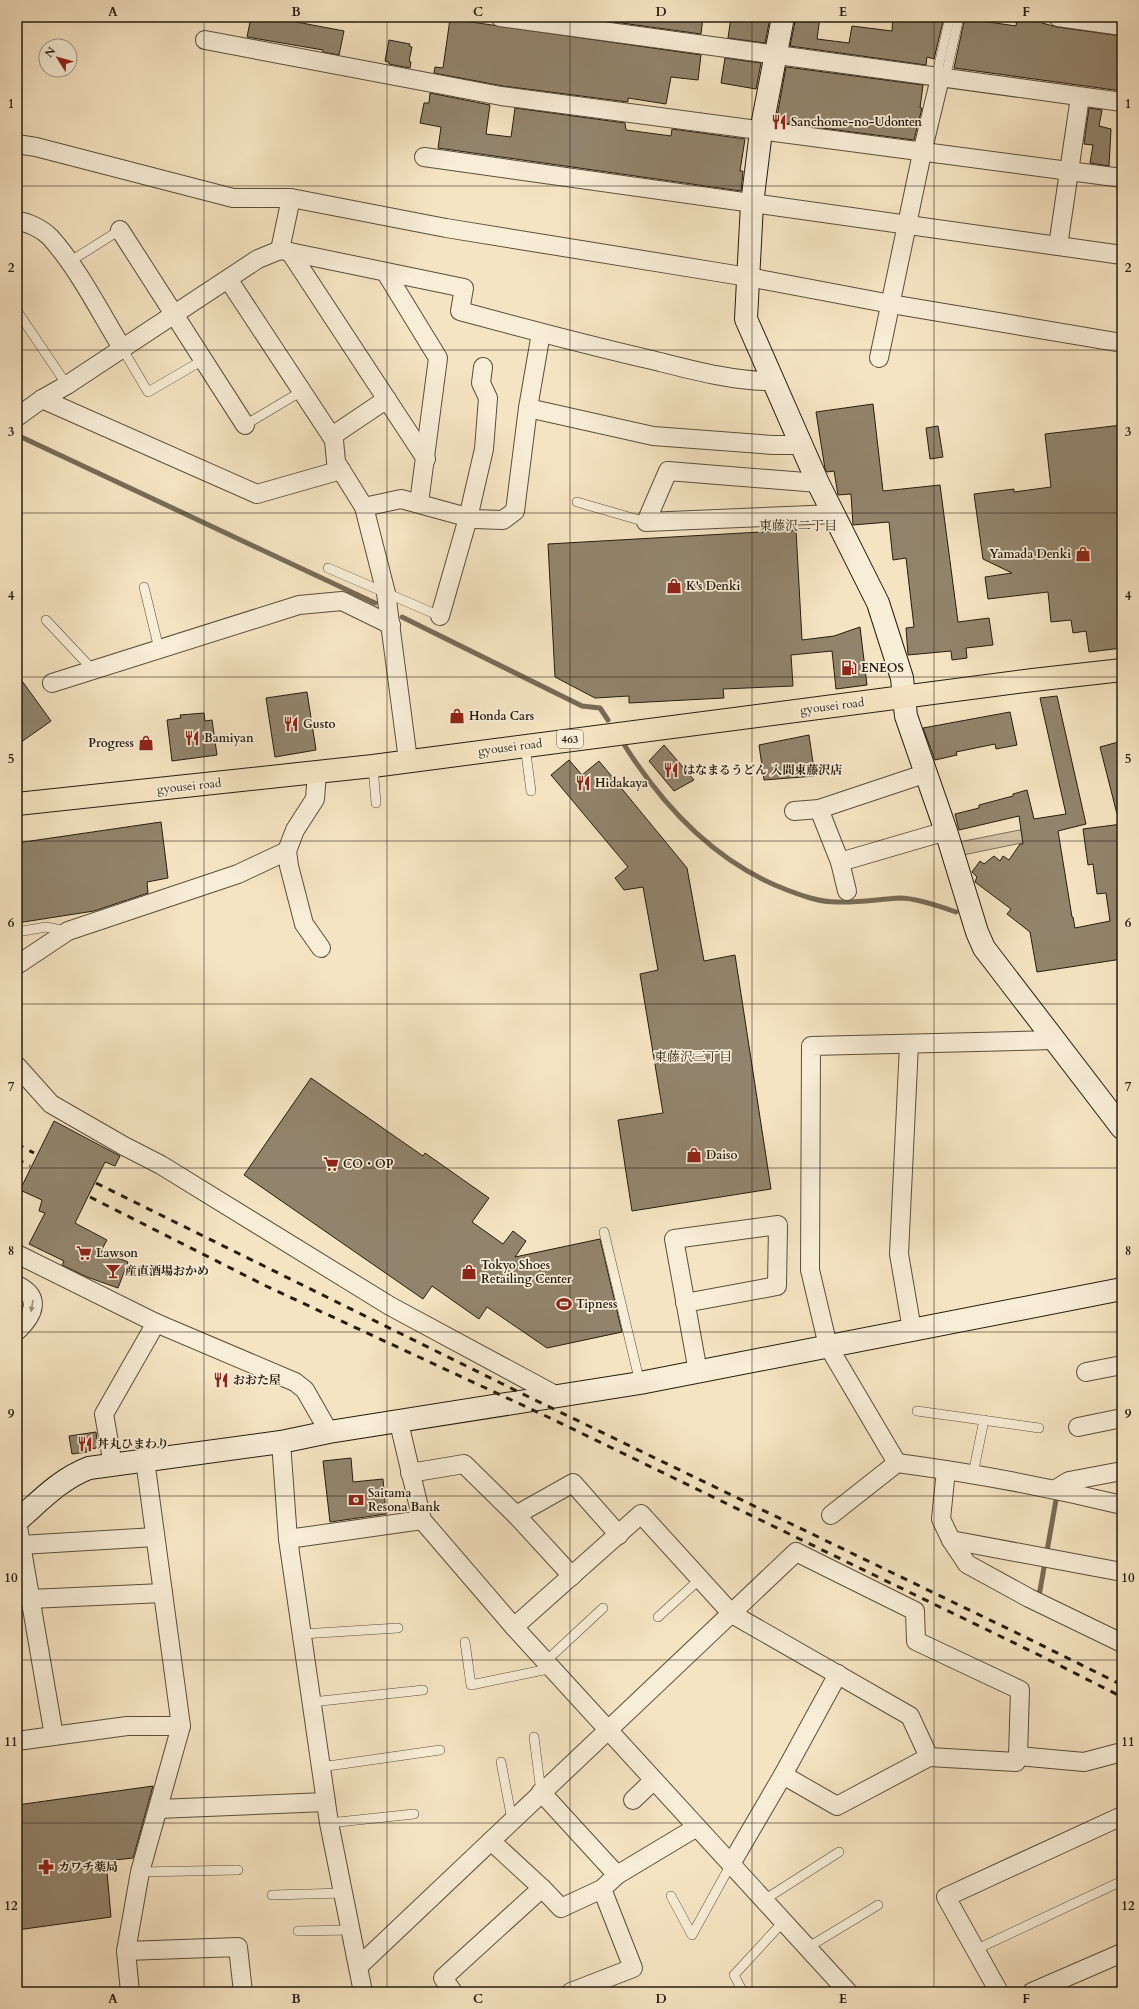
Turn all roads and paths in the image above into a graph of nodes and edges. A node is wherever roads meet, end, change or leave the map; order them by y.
1 (500, 17) edge
2 (784, 17) edge
3 (950, 17) edge
4 (959, 17) edge
5 (1058, 17) edge
6 (1122, 26) edge
7 (205, 40) dead end
8 (775, 55) junction
9 (940, 78) junction
10 (1080, 97) junction
11 (1122, 102) edge
12 (762, 131) junction
13 (17, 144) edge
14 (922, 153) junction
15 (424, 157) dead end
16 (1069, 171) junction
17 (1122, 178) edge
18 (291, 198) junction
19 (752, 204) junction
20 (17, 221) edge
21 (907, 226) junction
22 (120, 230) joint
23 (1058, 246) junction
24 (285, 251) junction
25 (1122, 255) edge
26 (70, 262) junction
27 (386, 273) junction
28 (748, 277) junction
29 (228, 279) junction
30 (891, 304) junction
31 (17, 311) edge
32 (174, 314) junction
33 (21, 324) edge
34 (541, 333) junction
35 (1122, 343) edge
36 (122, 348) junction
37 (879, 358) dead end
38 (203, 360) junction
39 (483, 367) dead end
40 (772, 381) junction
41 (67, 384) junction
42 (302, 390) junction
43 (42, 399) junction
44 (387, 399) junction
45 (528, 408) junction
46 (17, 417) edge
47 (245, 425) joint
48 (332, 436) junction
49 (801, 445) junction
50 (426, 459) junction
51 (341, 470) junction
52 (818, 483) junction
53 (577, 502) dead end
54 (419, 503) junction
55 (364, 506) junction
56 (835, 514) junction
57 (468, 518) junction
58 (646, 522) junction
59 (328, 568) dead end
60 (144, 587) dead end
61 (386, 593) junction
62 (440, 616) joint
63 (46, 620) dead end
64 (391, 625) junction
65 (159, 649) junction
66 (93, 670) junction
67 (1122, 670) edge
68 (52, 683) dead end
69 (904, 697) junction
70 (525, 745) junction
71 (408, 760) junction
72 (373, 766) junction
73 (317, 772) junction
74 (927, 773) junction
75 (531, 792) dead end
76 (376, 803) dead end
77 (17, 804) edge
78 (819, 809) junction
79 (794, 811) dead end
80 (946, 831) junction
81 (287, 850) junction
82 (840, 862) junction
83 (847, 891) dead end
84 (68, 931) junction
85 (17, 932) edge
86 (321, 948) dead end
87 (17, 965) edge
88 (1054, 1040) junction
89 (909, 1044) junction
90 (17, 1066) edge
91 (1122, 1128) edge
92 (604, 1232) dead end
93 (17, 1254) edge
94 (17, 1285) edge
95 (1122, 1289) edge
96 (685, 1303) junction
97 (156, 1323) junction
98 (912, 1330) junction
99 (17, 1331) edge
100 (828, 1346) junction
101 (1122, 1365) edge
102 (698, 1372) junction
103 (1086, 1372) dead end
104 (640, 1383) junction
105 (559, 1397) junction
106 (917, 1411) dead end
107 (1122, 1418) edge
108 (984, 1420) junction
109 (399, 1423) junction
110 (1078, 1427) dead end
111 (1039, 1428) dead end
112 (329, 1432) junction
113 (281, 1442) junction
114 (145, 1460) junction
115 (897, 1463) junction
116 (113, 1465) junction
117 (946, 1470) junction
118 (1122, 1471) edge
119 (410, 1473) junction
120 (973, 1474) junction
121 (1056, 1489) junction
122 (1122, 1506) edge
123 (516, 1515) junction
124 (831, 1515) dead end
125 (422, 1520) junction
126 (17, 1521) edge
127 (619, 1535) junction
128 (155, 1537) junction
129 (288, 1539) junction
130 (950, 1540) junction
131 (21, 1545) junction
132 (1122, 1572) edge
133 (572, 1576) junction
134 (700, 1579) junction
135 (163, 1593) junction
136 (30, 1599) junction
137 (602, 1608) dead end
138 (732, 1614) junction
139 (658, 1617) dead end
140 (514, 1627) junction
141 (398, 1628) dead end
142 (302, 1634) junction
143 (465, 1642) dead end
144 (1122, 1643) edge
145 (549, 1665) junction
146 (838, 1674) junction
147 (423, 1690) dead end
148 (312, 1702) junction
149 (181, 1726) junction
150 (608, 1728) junction
151 (54, 1736) junction
152 (534, 1737) dead end
153 (17, 1741) edge
154 (440, 1750) dead end
155 (1122, 1752) edge
156 (1018, 1756) junction
157 (929, 1757) junction
158 (501, 1762) dead end
159 (321, 1767) junction
160 (783, 1775) junction
161 (654, 1780) junction
162 (541, 1792) junction
163 (633, 1800) dead end
164 (326, 1802) junction
165 (158, 1809) junction
166 (414, 1814) dead end
167 (1122, 1816) edge
168 (512, 1820) junction
169 (330, 1823) junction
170 (697, 1827) junction
171 (491, 1841) junction
172 (839, 1852) dead end
173 (731, 1864) junction
174 (238, 1870) dead end
175 (140, 1872) junction
176 (618, 1875) junction
177 (1122, 1881) edge
178 (542, 1888) junction
179 (602, 1889) junction
180 (344, 1893) junction
181 (272, 1895) dead end
182 (671, 1896) dead end
183 (764, 1900) junction
184 (878, 1905) dead end
185 (783, 1922) junction
186 (351, 1930) junction
187 (298, 1931) dead end
188 (808, 1948) junction
189 (975, 1950) junction
190 (126, 1951) junction
191 (1122, 1953) edge
192 (359, 1966) junction
193 (130, 1992) edge
194 (243, 1992) edge
195 (363, 1992) edge
196 (453, 1992) edge
197 (571, 1992) edge
198 (743, 1992) edge
199 (848, 1992) edge
200 (1000, 1992) edge
201 (1032, 1992) edge

1 - 8 street
2 - 8 street
3 - 9 lane
4 - 9 lane
5 - 6 street
7 - 12 street
8 - 9 street
8 - 12 street
9 - 10 street
9 - 14 street
10 - 11 street
10 - 16 street
12 - 14 street
12 - 19 street
13 - 18 street
14 - 16 street
14 - 21 street
15 - 19 street
16 - 17 street
16 - 23 street
18 - 24 street
18 - 28 street
19 - 21 street
19 - 28 street
20 - 26 street
21 - 23 street
21 - 30 street
22 - 26 lane
22 - 32 street
23 - 25 street
24 - 27 street
24 - 29 street
24 - 44 street
26 - 36 street
27 - 34 street
27 - 50 street
28 - 30 street
28 - 40 street
29 - 32 street
29 - 42 street
30 - 35 street
30 - 37 street
31 - 33 lane
32 - 36 street
32 - 38 street
33 - 41 lane
34 - 40 street
34 - 45 street
36 - 38 lane
36 - 41 street
38 - 47 street
39 - 57 street
40 - 49 street
41 - 43 street
42 - 47 lane
42 - 48 street
43 - 46 street
43 - 51 street
44 - 48 street
44 - 50 street
45 - 49 street
45 - 57 street
48 - 51 street
49 - 52 street
50 - 54 street
51 - 55 street
52 - 56 street
52 - 58 street
53 - 58 lane
54 - 55 street
54 - 57 street
55 - 61 street
56 - 58 street
56 - 69 street
57 - 62 street
59 - 61 lane
60 - 65 lane
61 - 62 lane
61 - 64 street
63 - 66 lane
64 - 65 street
64 - 71 street
65 - 66 street
66 - 68 street
67 - 69 highway, gyousei road / 463
69 - 70 highway, gyousei road / 463
69 - 74 street
70 - 71 highway, gyousei road / 463
70 - 75 lane
71 - 72 highway, gyousei road / 463
72 - 73 highway, gyousei road / 463
72 - 76 lane
73 - 77 highway, gyousei road / 463
73 - 81 street
74 - 78 street
74 - 80 street
78 - 79 street
78 - 82 street
80 - 82 street
80 - 88 street
81 - 84 street
81 - 86 street
82 - 83 street
84 - 85 lane
84 - 87 street
88 - 89 street
88 - 91 street
89 - 98 street
89 - 100 street
90 - 105 street
92 - 104 lane
93 - 97 street
94 -> 99 street
95 - 98 street
96 - 96 street
96 - 102 street
97 - 112 street
97 - 116 street
98 - 100 street
100 - 102 street
100 - 115 street
101 - 103 street
102 - 104 street
104 - 105 street
105 - 109 street
106 - 108 lane
107 - 110 street
108 - 111 lane
108 - 120 lane
109 - 112 street
109 - 119 street
112 - 113 street
113 - 114 street
113 - 129 street
114 - 116 street
114 - 128 street
115 - 117 street
115 - 124 street
116 - 126 street
117 - 120 street
117 - 130 street
118 - 121 street
119 - 123 street
119 - 125 street
120 - 121 street
121 - 122 street
123 - 127 street
123 - 133 street
125 - 129 street
125 - 140 street
126 - 131 street
127 - 133 street
127 - 134 street
128 - 131 street
128 - 135 street
129 - 142 street
130 - 132 street
130 - 144 street
131 - 136 street
133 - 140 street
134 - 138 street
134 - 139 lane
135 - 136 street
135 - 149 street
136 - 151 street
137 - 145 lane
138 - 146 street
138 - 150 street
138 - 156 street
140 - 145 street
141 - 142 lane
142 - 148 street
143 - 145 lane
145 - 150 street
146 - 157 street
146 - 160 street
147 - 148 lane
148 - 159 street
149 - 151 street
149 - 165 street
150 - 161 street
150 - 162 street
151 - 153 street
152 - 162 lane
154 - 159 lane
155 - 156 street
156 - 157 street
157 - 160 street
158 - 168 lane
159 - 164 street
160 - 173 street
161 - 163 street
161 - 170 street
162 - 168 street
162 - 176 street
164 - 165 street
164 - 169 street
165 - 175 street
166 - 169 lane
167 - 189 street
168 - 171 street
169 - 180 street
170 - 173 street
170 - 176 street
171 - 178 street
171 - 192 street
172 - 183 lane
173 - 182 lane
173 - 183 street
174 - 175 lane
175 - 190 street
176 - 179 street
177 - 189 lane
178 - 179 street
178 - 196 street
179 - 197 street
180 - 181 lane
180 - 186 street
183 - 185 street
184 - 188 lane
185 - 188 street
185 - 198 lane
186 - 187 lane
186 - 192 street
188 - 199 street
189 - 200 street
190 - 193 street
190 - 194 street
191 - 201 street
192 - 195 street

